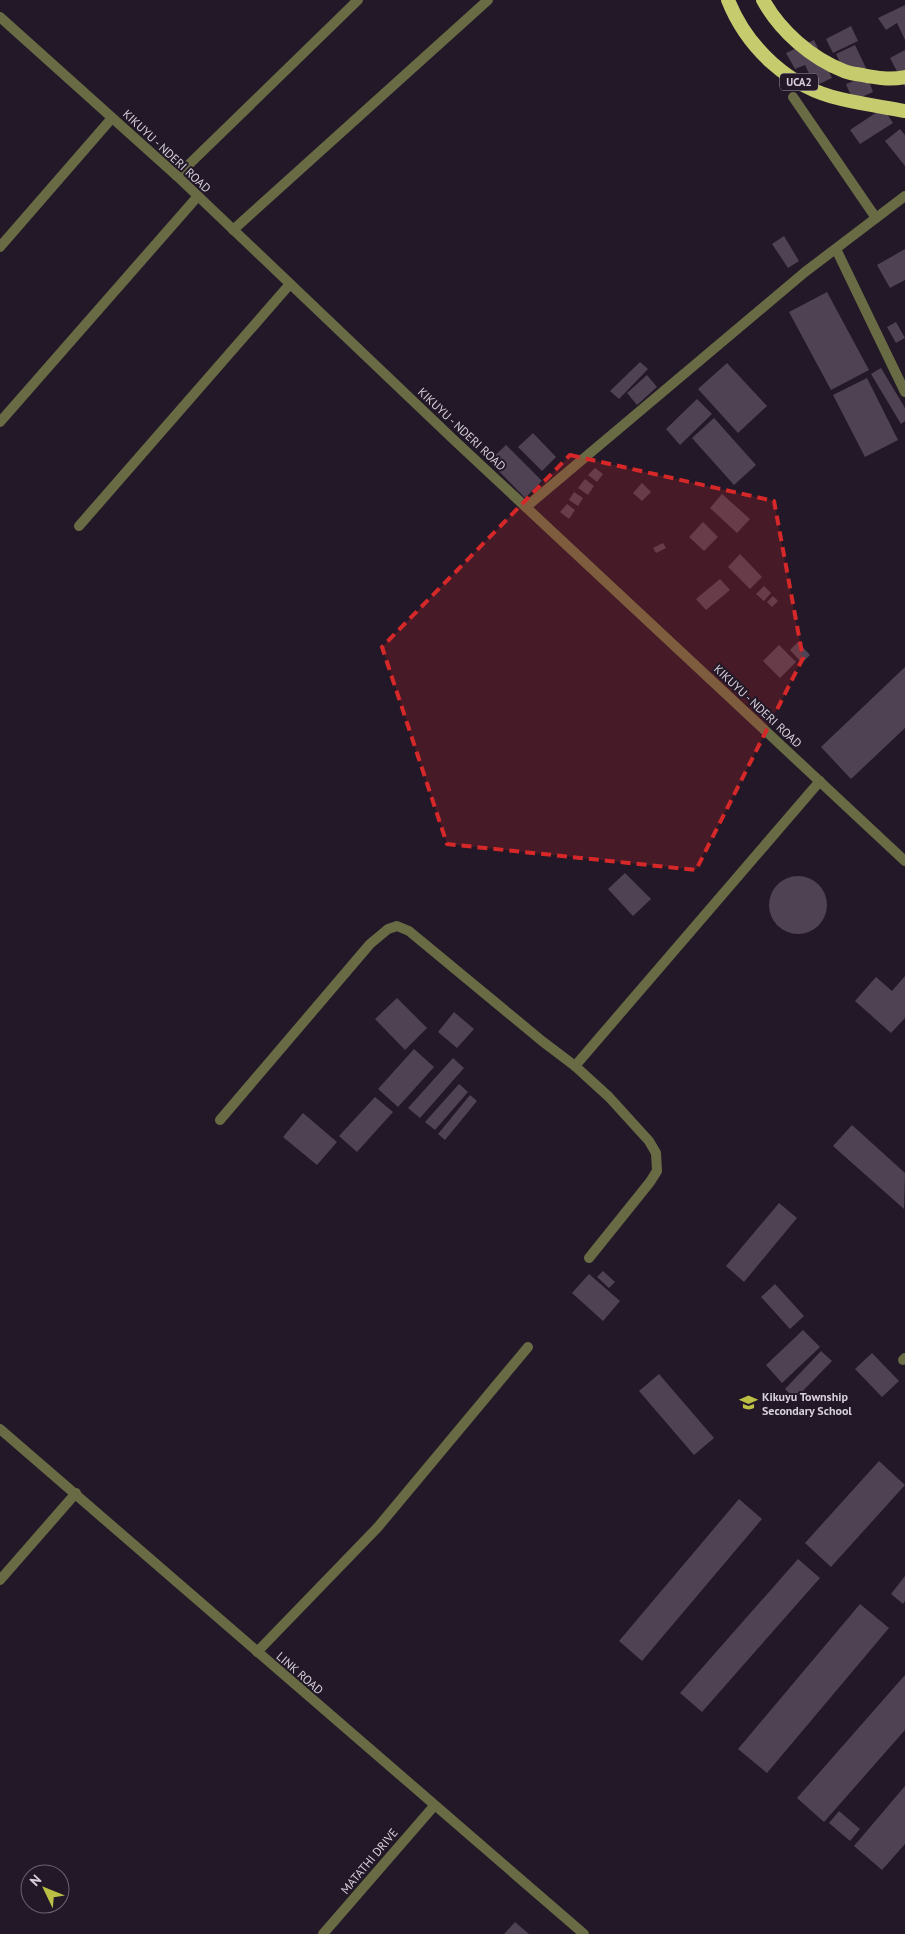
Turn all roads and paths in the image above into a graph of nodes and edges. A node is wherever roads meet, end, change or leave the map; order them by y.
1 (358, 0) edge
2 (488, 0) edge
3 (728, 0) edge
4 (764, 0) edge
5 (0, 17) edge
6 (905, 77) edge
7 (793, 97) dead end
8 (905, 111) edge
9 (112, 118) junction
10 (177, 176) junction
11 (198, 196) junction
12 (905, 196) edge
13 (876, 218) junction
14 (232, 230) junction
15 (0, 247) edge
16 (836, 249) junction
17 (290, 284) junction
18 (905, 392) edge
19 (0, 422) edge
20 (526, 507) junction
21 (79, 526) dead end
22 (820, 781) junction
23 (905, 861) edge
24 (575, 1066) junction
25 (220, 1120) dead end
26 (589, 1258) dead end
27 (528, 1347) dead end
28 (0, 1429) edge
29 (76, 1493) junction
30 (0, 1580) edge
31 (257, 1652) junction
32 (434, 1806) junction
33 (323, 1934) edge
34 (584, 1934) edge

1 - 10 street
2 - 14 street
3 - 8 highway, UCA2
4 - 6 highway
5 - 9 street, KIKUYU - NDERI ROAD
7 - 13 street
9 - 10 street, KIKUYU - NDERI ROAD
9 - 15 street
10 - 11 street, KIKUYU - NDERI ROAD
11 - 14 street, KIKUYU - NDERI ROAD
11 - 19 street
12 - 13 street
13 - 16 street
14 - 17 street, KIKUYU - NDERI ROAD
16 - 18 street
16 - 20 street
17 - 20 street, KIKUYU - NDERI ROAD
17 - 21 street
20 - 22 street, KIKUYU - NDERI ROAD
22 - 23 street, KIKUYU - NDERI ROAD
22 - 24 street
24 - 25 street
24 - 26 street
27 - 31 street
28 - 29 street, LINK ROAD
29 - 30 street
29 - 31 street, LINK ROAD
31 - 32 street, LINK ROAD
32 - 33 street, MATATHI DRIVE
32 - 34 street, LINK ROAD

